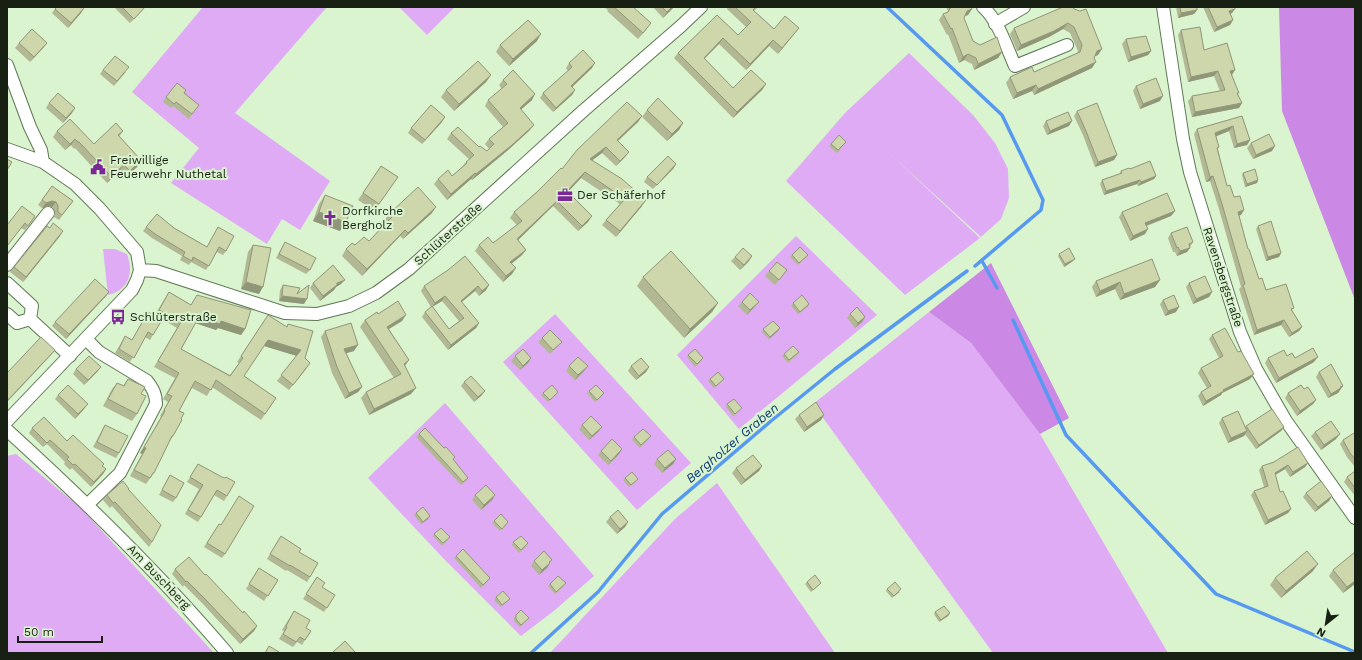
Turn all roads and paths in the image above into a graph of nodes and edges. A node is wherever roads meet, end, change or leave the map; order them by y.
1 (701, 7) edge
2 (984, 7) edge
3 (1024, 7) edge
4 (1163, 7) edge
5 (996, 24) junction
6 (1067, 45) dead end
7 (7, 65) edge
8 (7, 150) edge
9 (43, 162) junction
10 (48, 213) dead end
11 (7, 265) edge
12 (140, 270) junction
13 (7, 283) edge
14 (7, 314) edge
15 (30, 319) junction
16 (86, 339) junction
17 (70, 356) junction
18 (7, 421) edge
19 (7, 430) edge
20 (87, 505) junction
21 (1355, 518) edge
22 (227, 653) edge

1 - 12 street, Schlüterstraße
2 - 5 street
3 - 5 street
4 - 21 street, Ravensbergstraße
5 - 6 street
7 - 9 street
8 - 9 street
9 - 12 street
10 - 11 street
12 - 16 street
13 - 15 street
14 - 15 street
15 - 17 street
16 - 17 street
16 - 20 street
17 - 18 street
19 - 20 street, Am Buschberg
20 - 22 street, Am Buschberg

